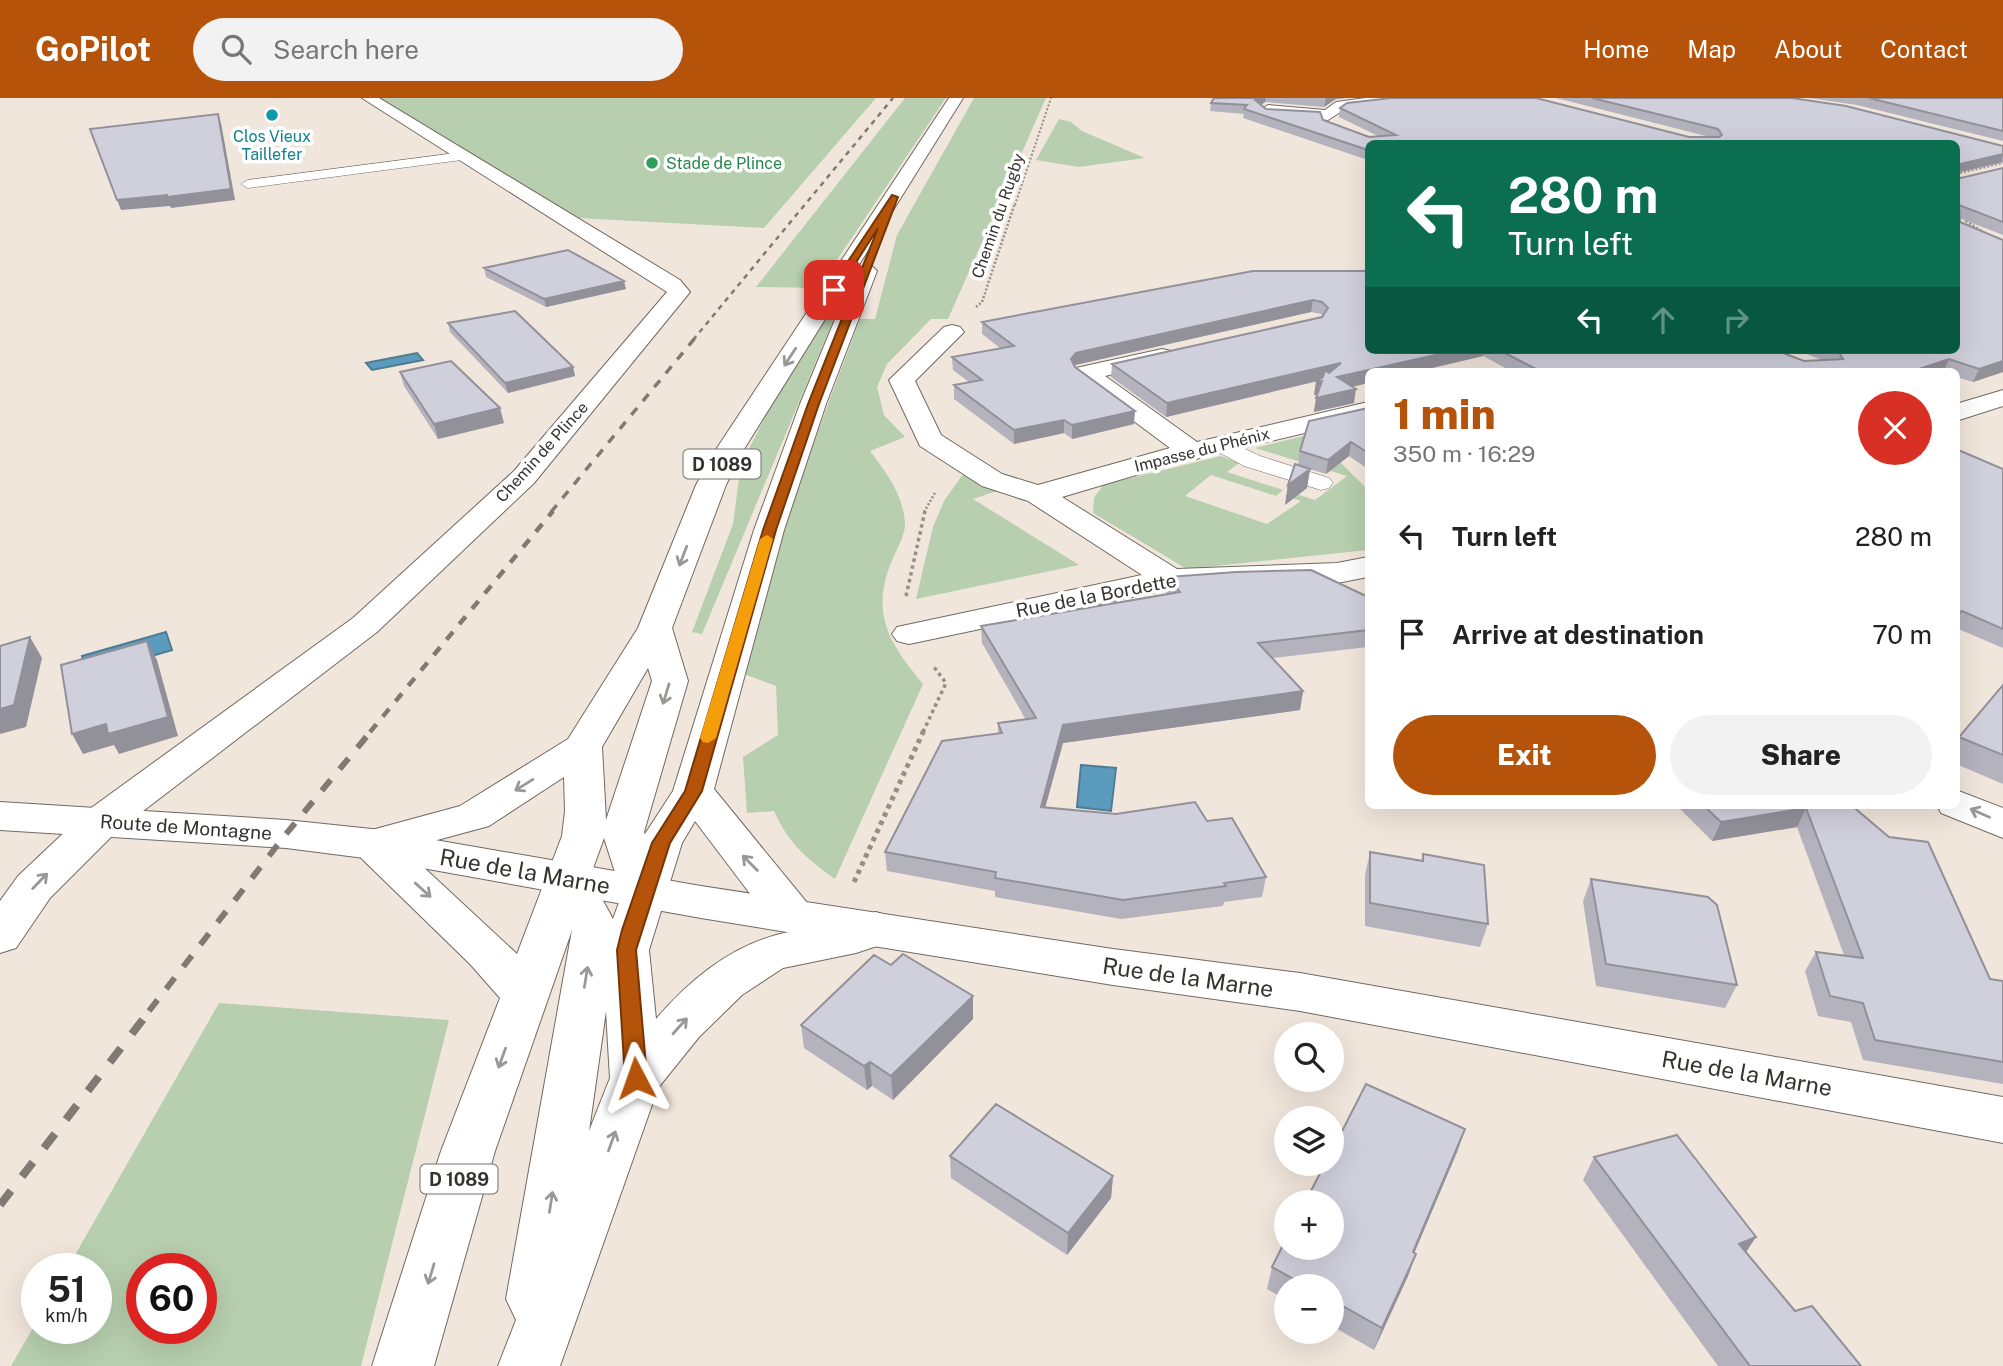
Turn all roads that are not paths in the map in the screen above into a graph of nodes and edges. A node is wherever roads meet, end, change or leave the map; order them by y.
1 (369, 98) edge
2 (956, 98) edge
3 (1409, 98) edge
4 (1265, 110) edge
5 (1328, 115) junction
6 (1339, 129) edge
7 (464, 156) junction
8 (248, 184) dead end
9 (894, 197) junction
10 (951, 332) road end
11 (1191, 349) edge
12 (2003, 398) edge
13 (1365, 411) edge
14 (1960, 412) edge
15 (1221, 444) junction
16 (1192, 451) junction
17 (1321, 483) dead end
18 (1038, 495) junction
19 (1353, 570) edge
20 (1170, 579) junction
21 (655, 628) junction
22 (909, 634) road end
23 (582, 747) junction
24 (693, 791) junction
25 (1960, 805) edge
26 (0, 816) edge
27 (102, 821) junction
28 (2003, 824) edge
29 (372, 844) junction
30 (569, 878) junction
31 (643, 892) junction
32 (833, 922) junction
33 (0, 936) edge
34 (525, 994) junction
35 (636, 1078) junction
36 (2003, 1120) edge
37 (403, 1366) edge
38 (527, 1366) edge

1 - 7 main road, Chemin de Plince
2 - 9 main road, D 1089
3 - 5 main road
4 - 5 main road
5 - 6 main road
7 - 8 lane
7 - 27 main road, Chemin de Plince
9 -> 21 main road, D 1089
9 - 24 main road, D 1089
10 - 18 main road
11 - 16 main road
12 - 14 main road
13 - 15 main road, Impasse du Phénix
15 - 16 main road, Impasse du Phénix
15 - 17 lane
16 - 18 main road, Impasse du Phénix
18 - 20 main road
19 - 20 main road, Rue de la Bordette
20 - 22 main road, Rue de la Bordette
21 - 23 main road, D 1089
21 -> 31 main road
23 -> 29 main road
23 - 30 main road, D 1089
24 - 31 main road, D 1089
32 -> 24 main road
28 -> 25 main road
26 - 27 main road, Route de Montagne
27 - 29 main road, Route de Montagne
33 -> 27 main road, Chemin de Plince
29 - 30 main road, Rue de la Marne
29 -> 34 main road
30 - 31 main road, Rue de la Marne
30 - 34 main road, D 1089
38 -> 30 main road, D 1089
31 - 32 main road, Rue de la Marne
31 - 35 main road, D 1089
35 -> 32 main road
32 - 36 main road, Rue de la Marne
34 -> 37 main road, D 1089
38 -> 35 main road, D 1089

